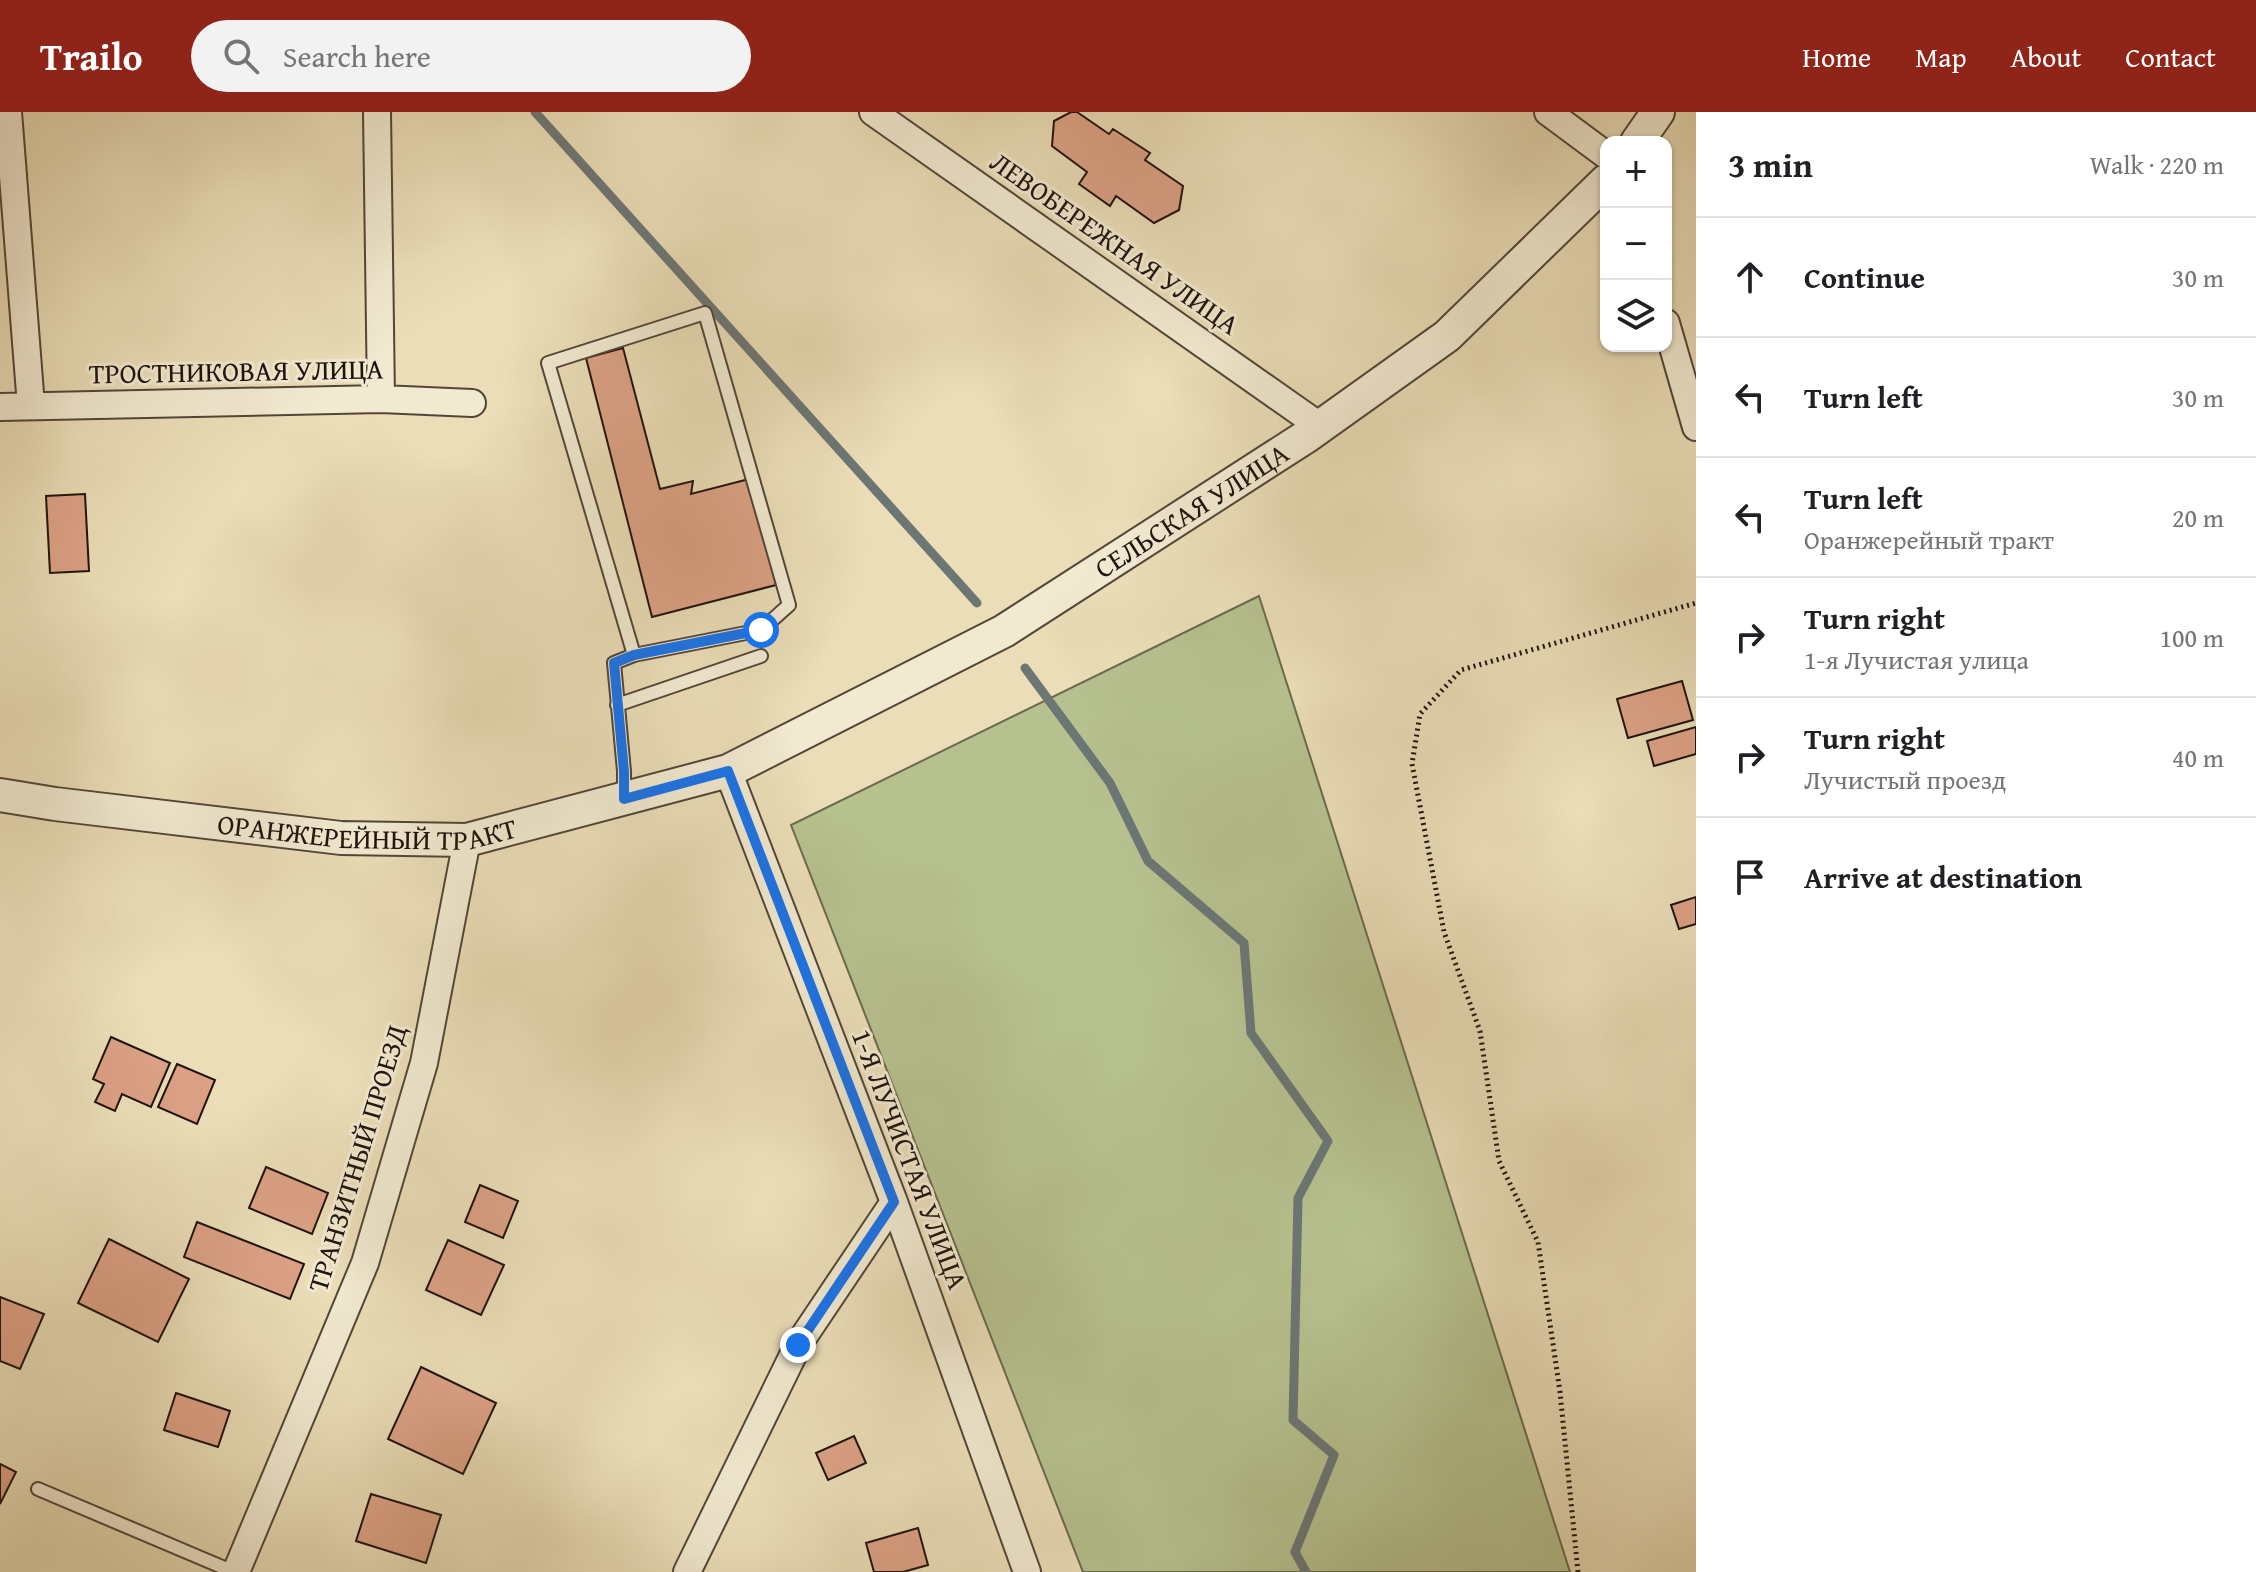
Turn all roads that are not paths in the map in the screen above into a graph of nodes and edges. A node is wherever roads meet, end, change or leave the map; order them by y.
1 (8, 112) edge
2 (377, 112) edge
3 (873, 112) edge
4 (1548, 112) edge
5 (1658, 112) edge
6 (1641, 136) edge
7 (1600, 151) edge
8 (1600, 187) edge
9 (1672, 344) edge
10 (381, 399) junction
11 (472, 403) dead end
12 (31, 406) junction
13 (0, 407) edge
14 (1321, 427) junction
15 (1696, 427) edge
16 (634, 655) junction
17 (761, 656) dead end
18 (617, 705) junction
19 (728, 771) junction
20 (0, 795) edge
21 (624, 799) junction
22 (467, 840) junction
23 (894, 1202) junction
24 (38, 1489) dead end
25 (235, 1572) edge
26 (687, 1572) edge
27 (1027, 1572) edge

1 - 12 street
2 - 10 street
3 - 14 street, ЛЕВОБЕРЕЖНАЯ УЛИЦА
4 - 7 street
5 - 6 street
8 - 14 street, СЕЛЬСКАЯ УЛИЦА
9 - 15 street
10 - 11 street, ТРОСТНИКОВАЯ УЛИЦА
10 - 12 street, ТРОСТНИКОВАЯ УЛИЦА
12 - 13 street, ТРОСТНИКОВАЯ УЛИЦА
14 - 19 street, СЕЛЬСКАЯ УЛИЦА
16 - 16 lane
16 - 18 lane
17 - 18 lane
18 - 21 lane
19 - 21 street, ОРАНЖЕРЕЙНЫЙ ТРАКТ
19 - 23 street, 1-Я ЛУЧИСТАЯ УЛИЦА
20 - 22 street, ОРАНЖЕРЕЙНЫЙ ТРАКТ
21 - 22 street, ОРАНЖЕРЕЙНЫЙ ТРАКТ
22 - 25 street, ТРАНЗИТНЫЙ ПРОЕЗД
23 - 26 street
23 - 27 street, 1-Я ЛУЧИСТАЯ УЛИЦА
24 - 25 lane

